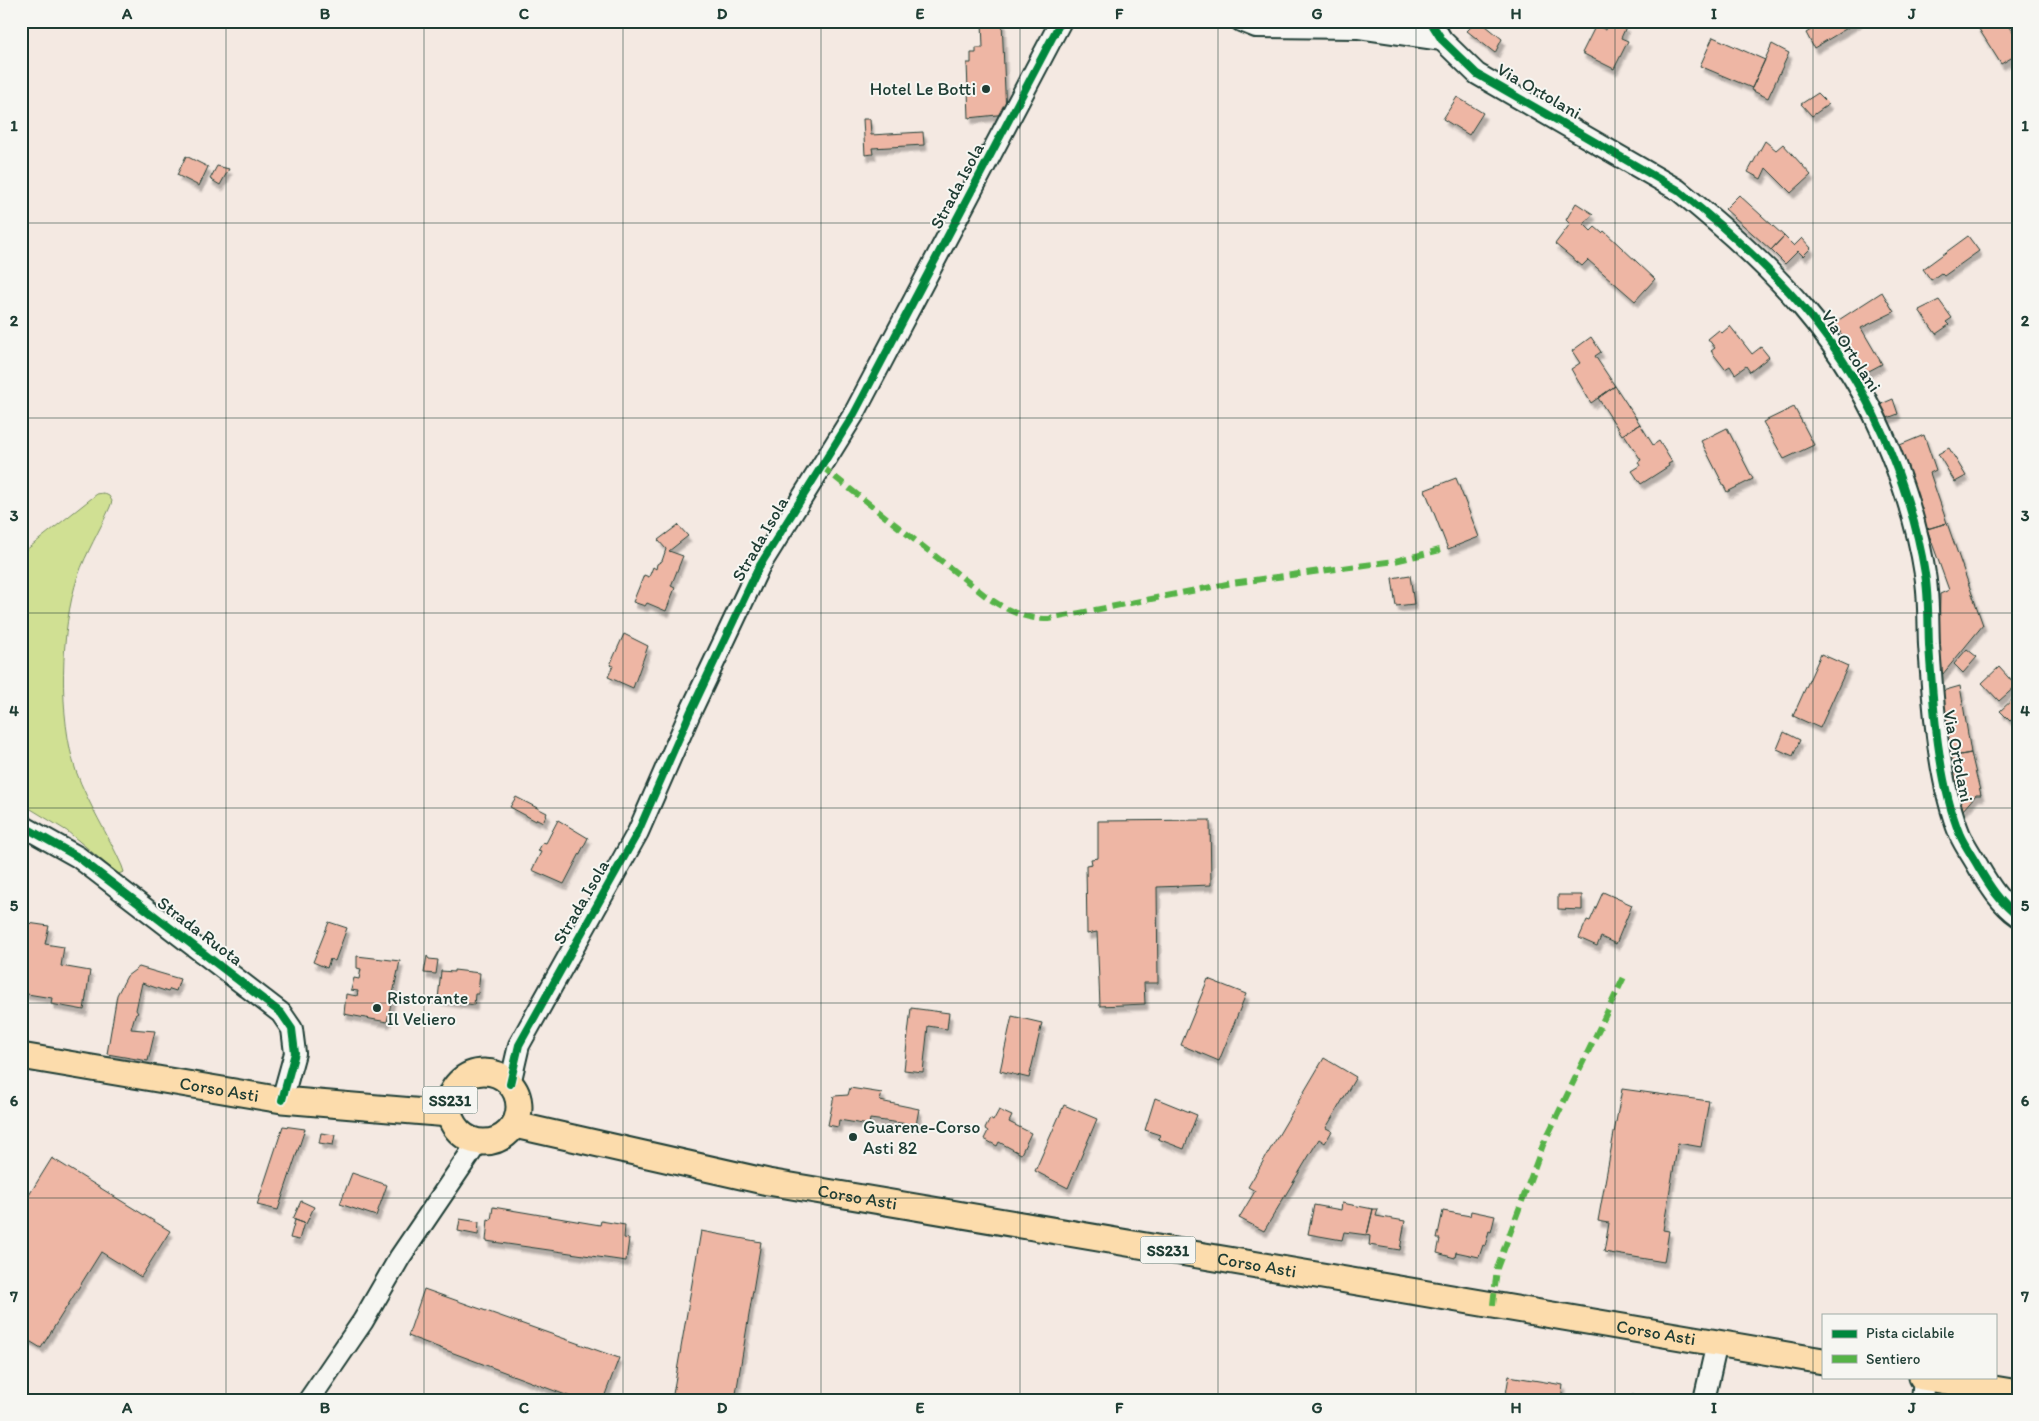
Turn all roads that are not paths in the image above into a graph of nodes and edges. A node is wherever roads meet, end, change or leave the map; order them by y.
1 (1061, 21) edge
2 (1241, 21) edge
3 (1430, 21) edge
4 (1442, 40) junction
5 (21, 824) edge
6 (2018, 916) edge
7 (21, 1056) edge
8 (510, 1084) junction
9 (282, 1100) junction
10 (449, 1114) junction
11 (515, 1125) junction
12 (478, 1142) junction
13 (1717, 1343) junction
14 (1822, 1360) edge
15 (1923, 1378) edge
16 (1929, 1378) edge
17 (2018, 1394) edge
18 (309, 1400) edge
19 (1704, 1400) edge
20 (1922, 1400) edge

1 - 8 street, Strada Isola
2 - 4 street
3 - 4 street, Via Ortolani
4 - 6 street, Via Ortolani
5 - 9 street, Strada Ruota
7 - 9 main road, Corso Asti
8 - 10 main road, SS231
8 - 11 main road
9 - 10 main road, Corso Asti
10 - 12 main road, SS231
11 - 12 main road
11 - 13 main road, Corso Asti / SS231
12 - 18 street
13 - 14 main road, Corso Asti / SS231
13 - 19 street
15 - 20 street
16 - 17 main road

